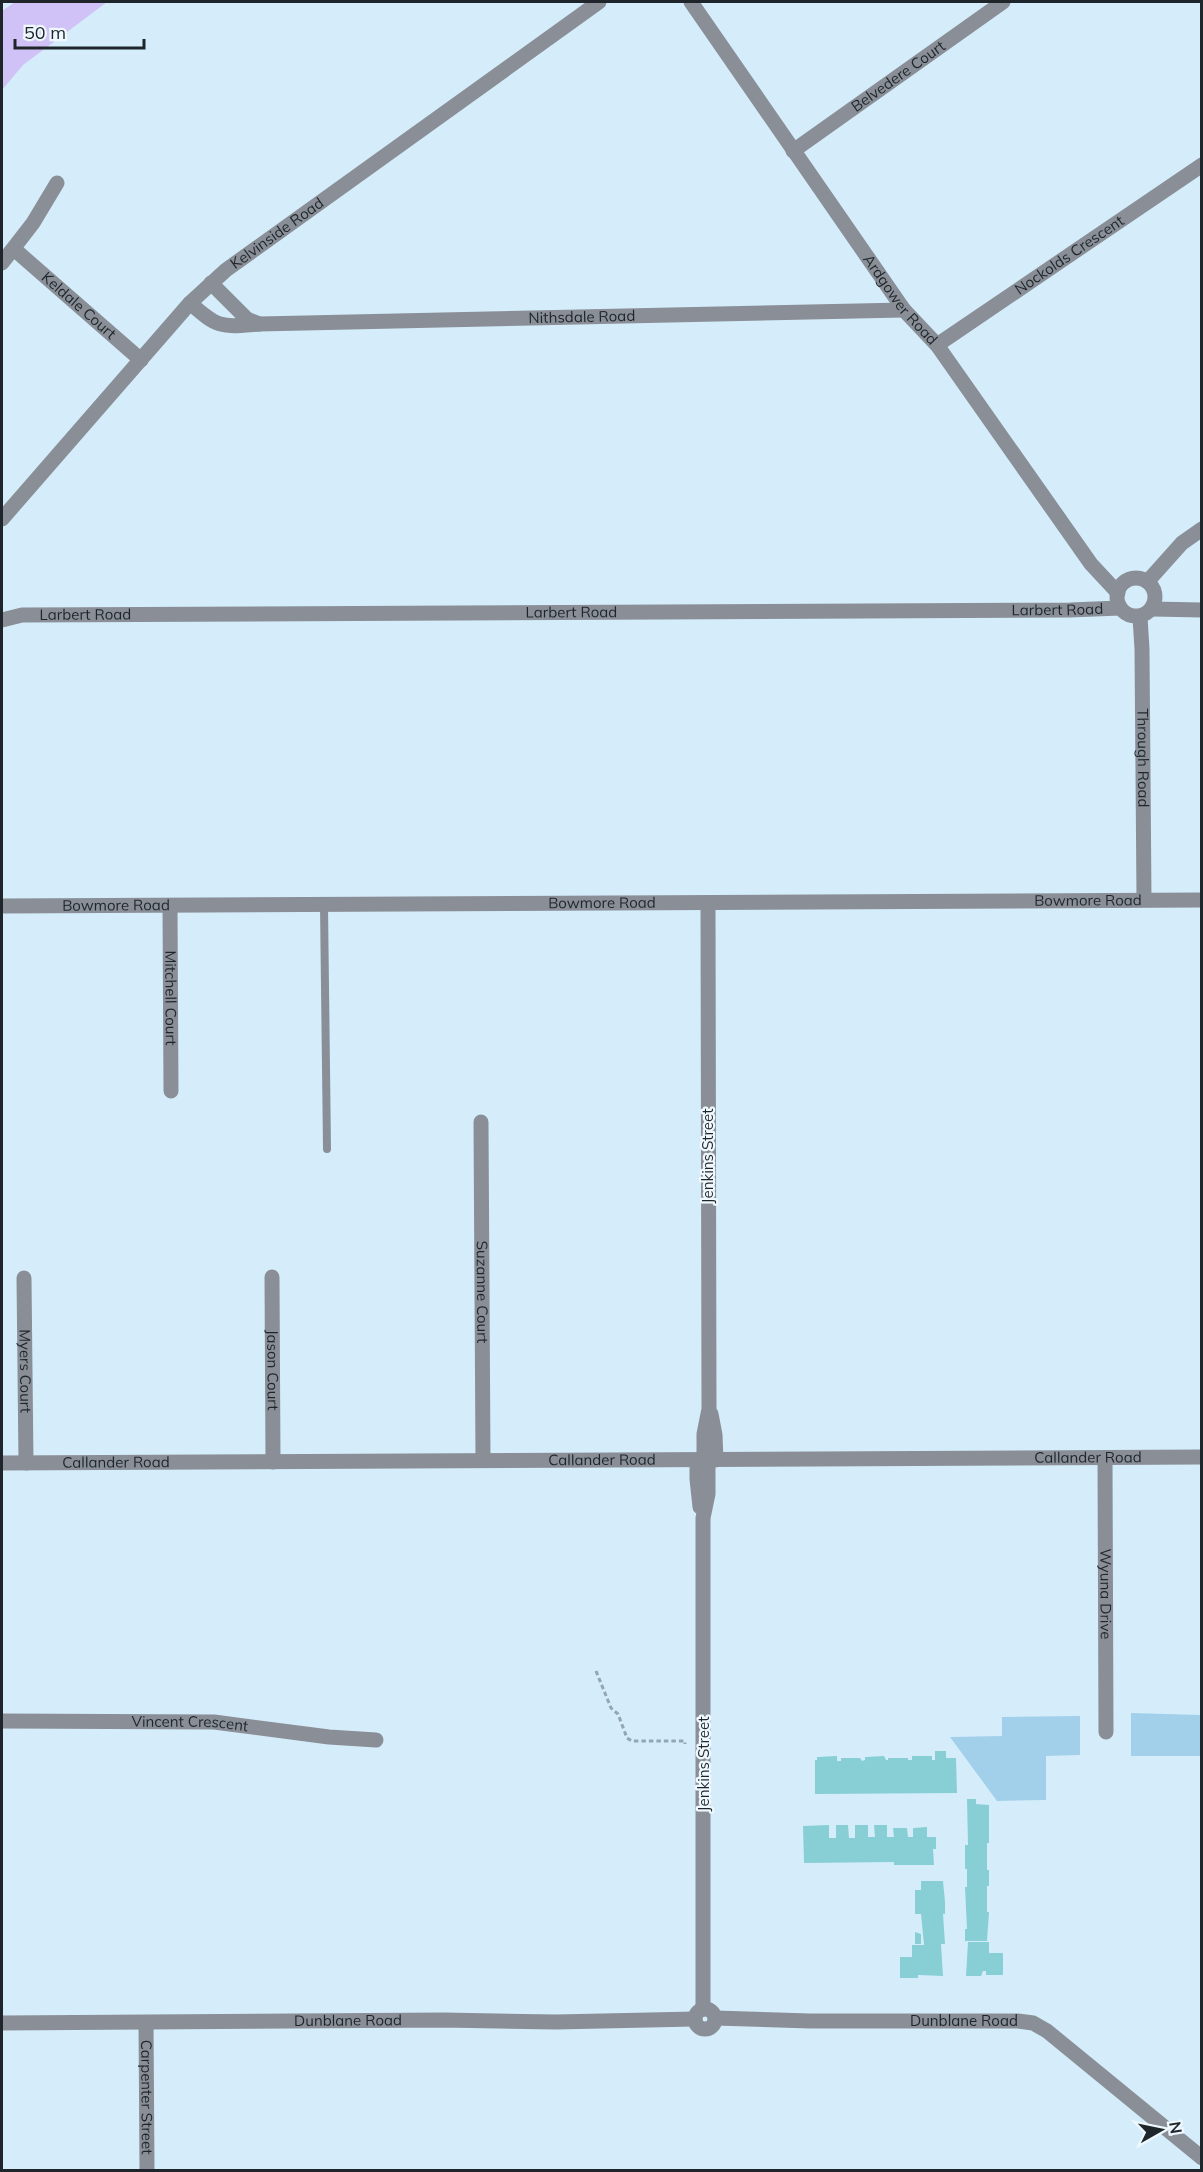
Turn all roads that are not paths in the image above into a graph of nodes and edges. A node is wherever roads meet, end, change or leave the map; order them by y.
1 (599, 2) edge
2 (691, 2) edge
3 (1003, 2) edge
4 (792, 151) junction
5 (1202, 165) edge
6 (57, 183) dead end
7 (14, 249) junction
8 (2, 263) edge
9 (211, 283) junction
10 (190, 303) junction
11 (904, 310) junction
12 (259, 324) junction
13 (937, 345) junction
14 (141, 360) junction
15 (2, 519) edge
16 (1202, 529) edge
17 (1148, 581) junction
18 (1119, 600) junction
19 (2, 609) edge
20 (1202, 610) edge
21 (1146, 613) junction
22 (22, 615) junction
23 (2, 620) edge
24 (1144, 899) junction
25 (1202, 900) edge
26 (708, 903) junction
27 (324, 905) junction
28 (2, 906) edge
29 (170, 906) junction
30 (171, 1091) dead end
31 (481, 1122) dead end
32 (327, 1149) dead end
33 (272, 1277) dead end
34 (24, 1278) dead end
35 (1202, 1457) edge
36 (1105, 1458) junction
37 (483, 1460) junction
38 (706, 1460) junction
39 (273, 1462) junction
40 (2, 1463) edge
41 (26, 1463) junction
42 (2, 1721) edge
43 (1106, 1732) dead end
44 (376, 1740) dead end
45 (704, 2015) junction
46 (2, 2023) edge
47 (146, 2023) junction
48 (1202, 2158) edge
49 (147, 2170) edge

1 - 9 street, Kelvinside Road
2 - 4 street, Ardgower Road
3 - 4 street, Belvedere Court
4 - 11 street, Ardgower Road
5 - 13 street, Nockolds Crescent
6 - 7 street
7 - 8 street
7 - 14 street, Keldale Court
9 - 10 street, Kelvinside Road
9 - 12 street
10 - 12 street, Nithsdale Road
10 - 14 street, Kelvinside Road
11 - 12 street, Nithsdale Road
11 - 13 street, Ardgower Road
13 - 18 street, Ardgower Road
14 - 15 street, Kelvinside Road
16 - 17 street
17 - 18 street
17 - 21 street
18 - 21 street
18 - 22 street, Larbert Road
19 - 22 street, Larbert Road
20 - 21 street
21 - 24 street, Through Road
22 - 23 street, Larbert Road
24 - 25 street, Bowmore Road
24 - 26 street, Bowmore Road
26 - 27 street, Bowmore Road
26 - 38 street, Jenkins Street
27 - 29 street, Bowmore Road
27 - 32 lane
28 - 29 street, Bowmore Road
29 - 30 street, Mitchell Court
31 - 37 street, Suzanne Court
33 - 39 street, Jason Court
34 - 41 street, Myers Court
35 - 36 street, Callander Road
36 - 38 street, Callander Road
36 - 43 street, Wyuna Drive
37 - 38 street, Callander Road
37 - 39 street, Callander Road
38 - 45 street, Jenkins Street
39 - 41 street, Callander Road
40 - 41 street, Callander Road
42 - 44 street, Vincent Crescent
45 - 47 street, Dunblane Road
45 - 48 street, Dunblane Road
46 - 47 street, Dunblane Road
47 - 49 street, Carpenter Street

